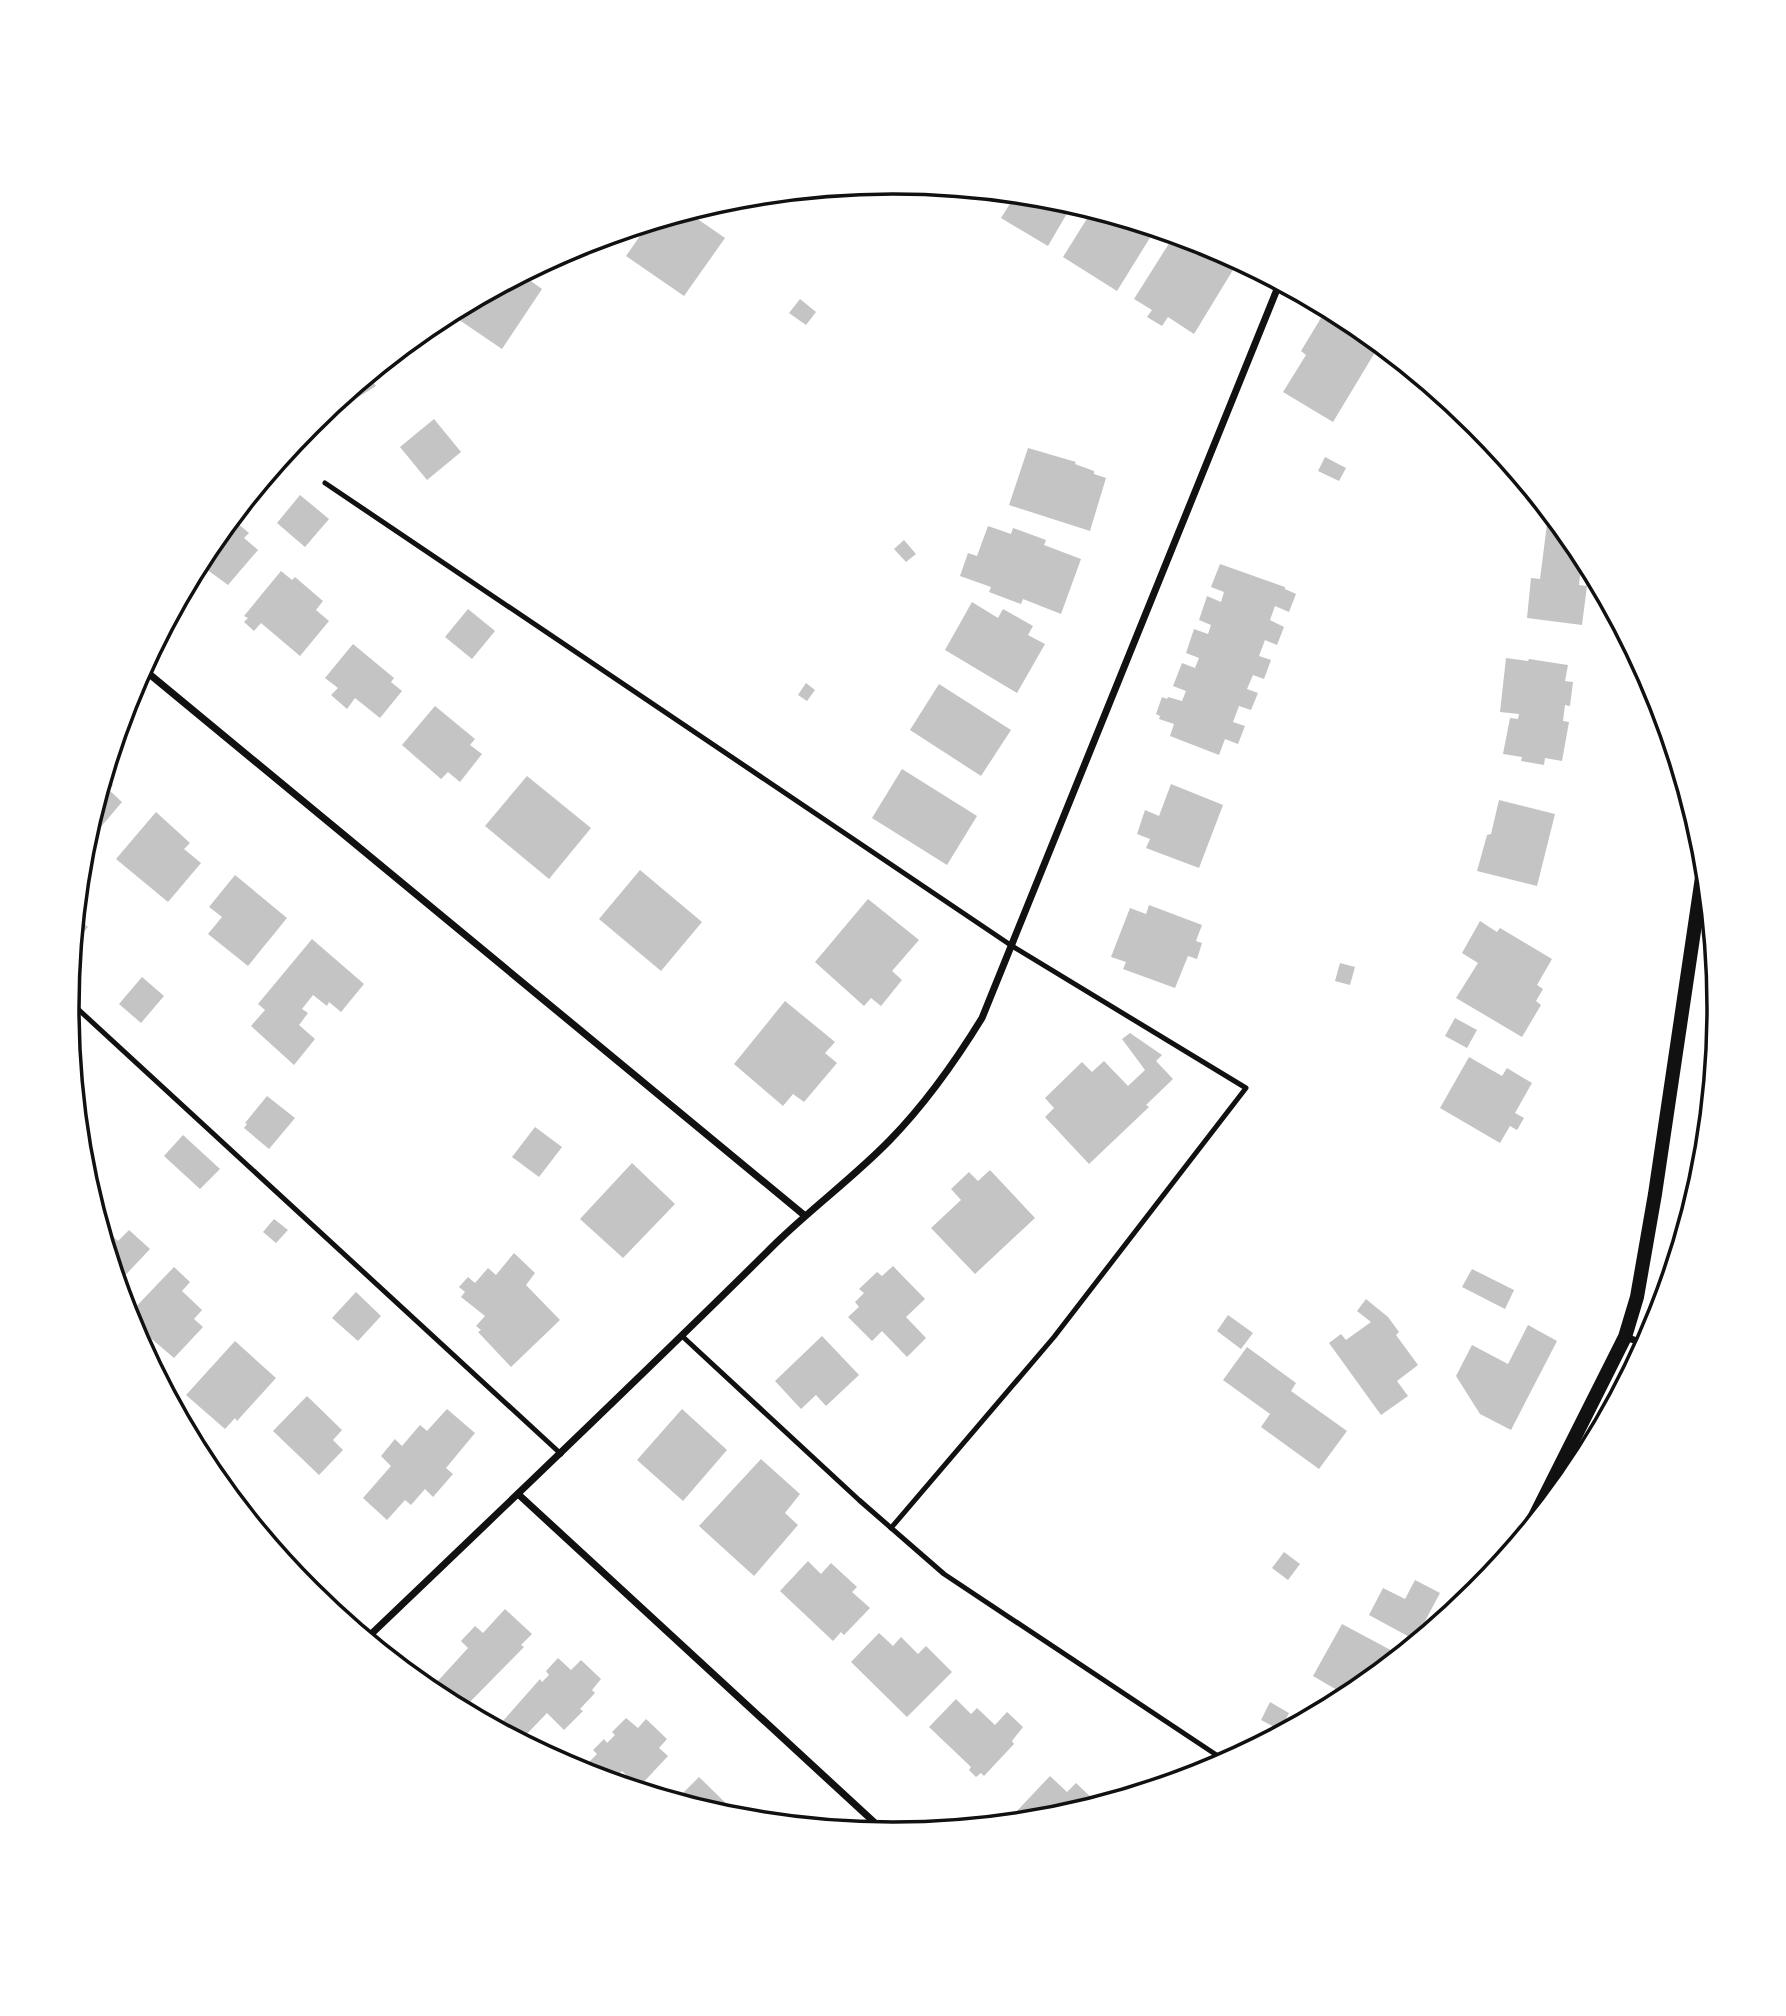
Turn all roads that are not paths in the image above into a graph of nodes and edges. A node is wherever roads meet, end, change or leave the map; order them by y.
1 (1277, 291) edge
2 (325, 483) dead end
3 (151, 675) edge
4 (1699, 896) edge
5 (1012, 946) junction
6 (79, 1010) edge
7 (804, 1215) junction
8 (682, 1336) junction
9 (1625, 1337) junction
10 (1635, 1341) edge
11 (561, 1454) junction
12 (518, 1494) junction
13 (1546, 1494) edge
14 (891, 1528) junction
15 (372, 1633) edge
16 (1216, 1755) edge
17 (874, 1822) edge

1 - 5 street
2 - 5 lane
3 - 7 street
4 - 9 main road
5 - 7 street
5 - 14 lane
6 - 11 lane
7 - 8 street
8 - 11 street
8 - 14 lane
9 - 10 street
9 - 13 main road
11 - 12 street
12 - 15 street
12 - 17 street
14 - 16 lane

